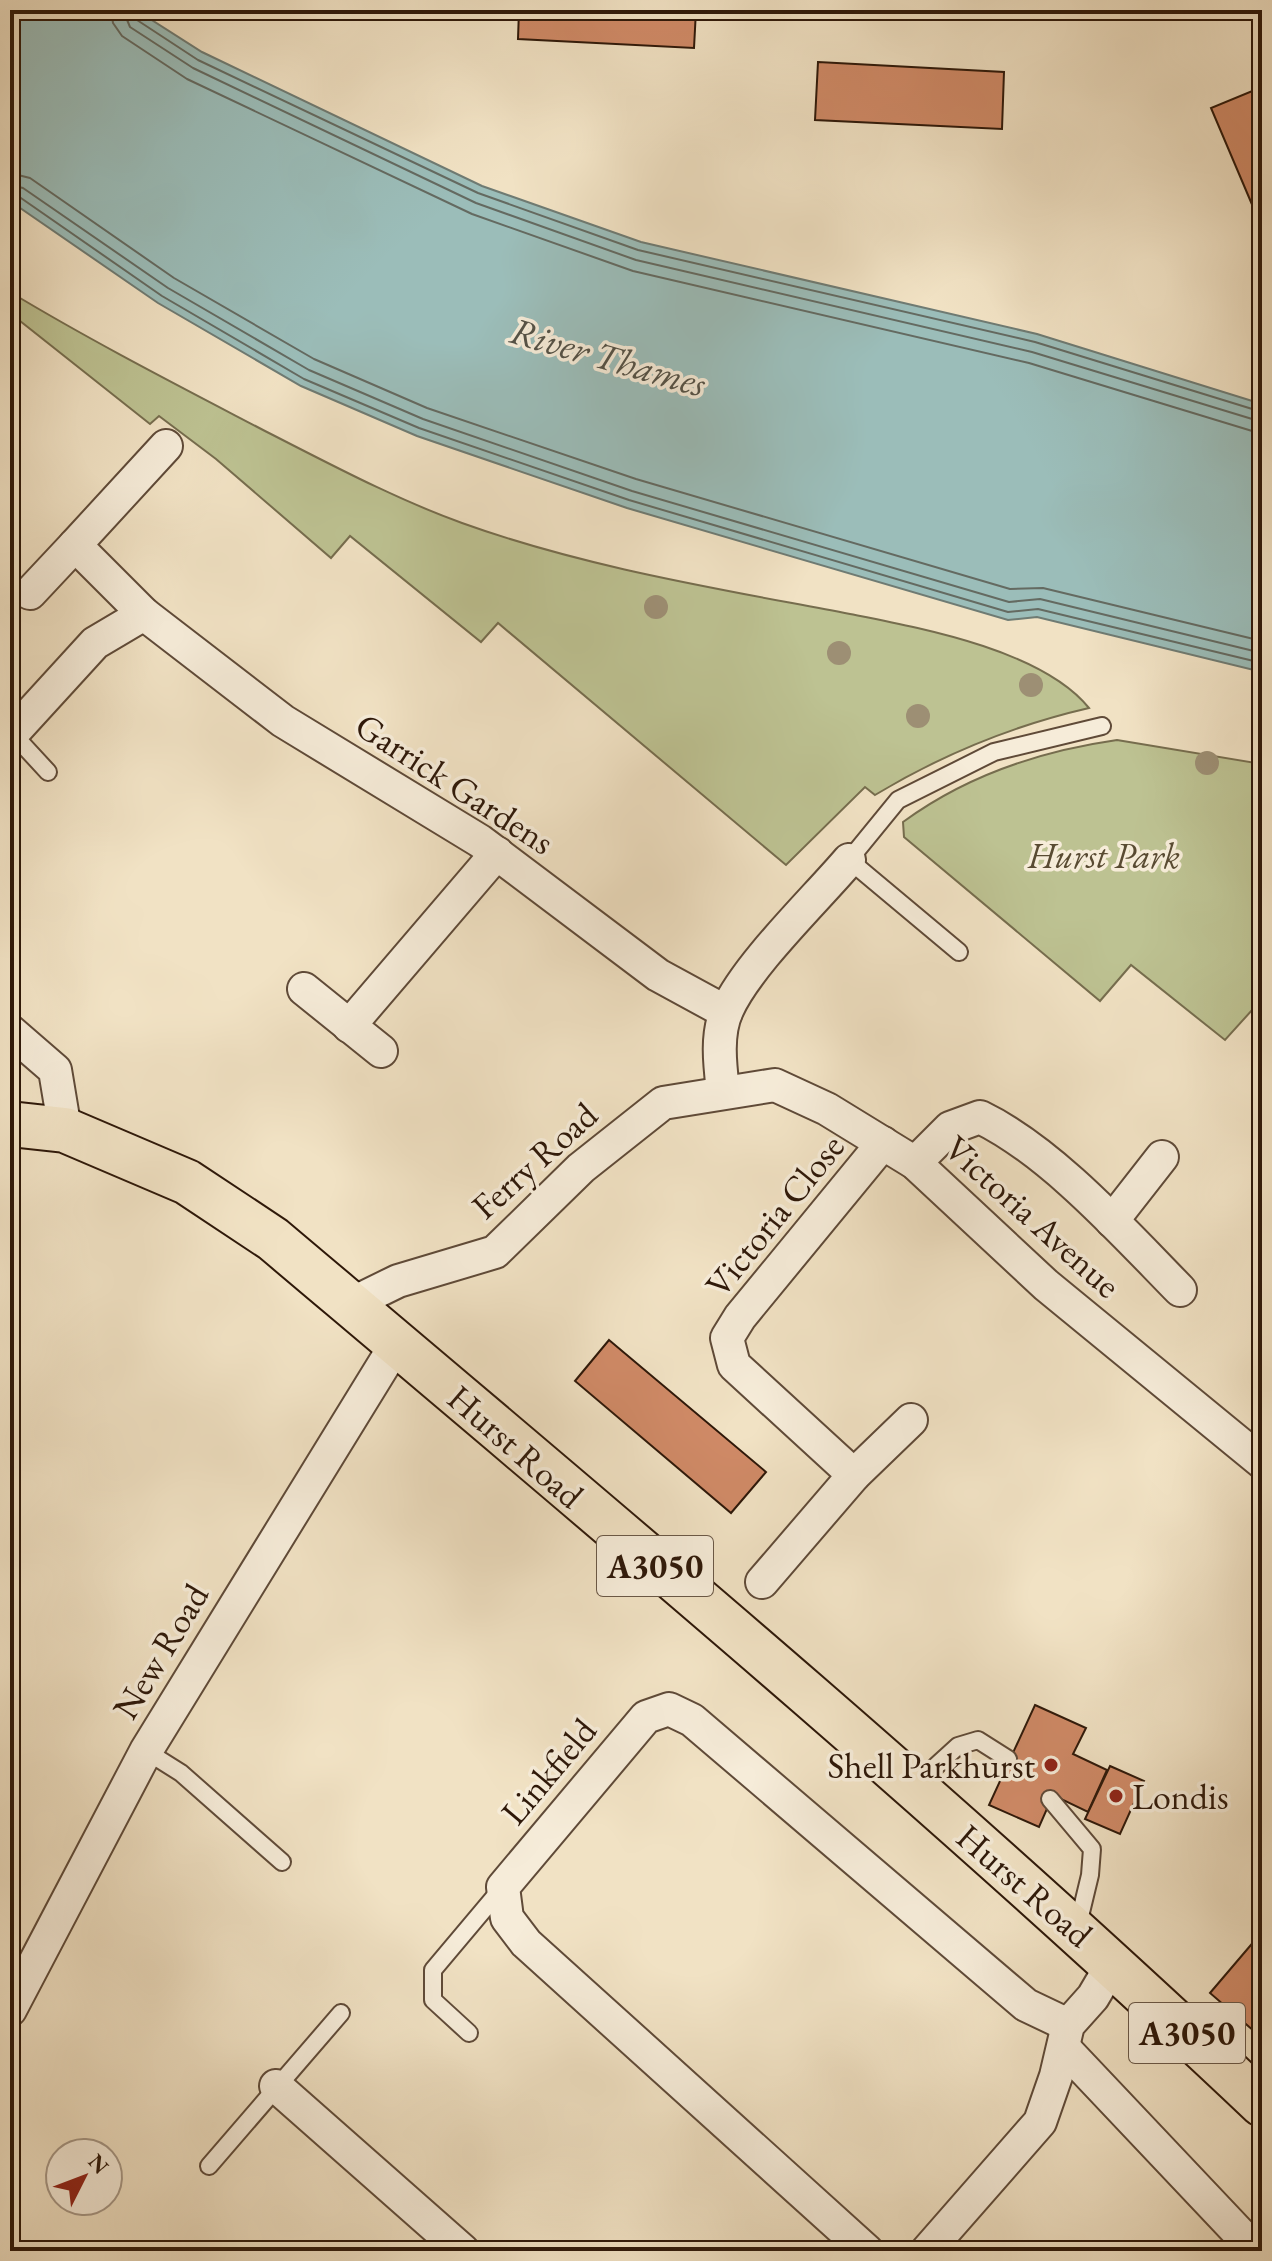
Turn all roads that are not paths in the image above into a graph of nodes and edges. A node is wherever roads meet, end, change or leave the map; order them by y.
1 (166, 446) dead end
2 (75, 545) junction
3 (30, 593) dead end
4 (144, 614) junction
5 (1102, 726) dead end
6 (11, 734) edge
7 (48, 772) dead end
8 (497, 853) junction
9 (849, 860) junction
10 (959, 952) dead end
11 (304, 989) dead end
12 (726, 1012) junction
13 (349, 1026) junction
14 (10, 1031) edge
15 (381, 1051) dead end
16 (723, 1091) junction
17 (10, 1124) edge
18 (65, 1130) junction
19 (883, 1143) junction
20 (1162, 1157) dead end
21 (915, 1163) junction
22 (1112, 1221) junction
23 (1180, 1290) dead end
24 (351, 1304) junction
25 (397, 1343) junction
26 (911, 1420) dead end
27 (1262, 1462) edge
28 (854, 1475) junction
29 (762, 1582) dead end
30 (146, 1751) junction
31 (1008, 1759) dead end
32 (913, 1787) junction
33 (1050, 1799) dead end
34 (282, 1862) dead end
35 (503, 1887) junction
36 (1076, 1931) junction
37 (1113, 1963) junction
38 (10, 2010) edge
39 (341, 2013) dead end
40 (469, 2033) dead end
41 (1066, 2036) junction
42 (276, 2086) junction
43 (1262, 2104) edge
44 (209, 2166) dead end
45 (463, 2251) edge
46 (867, 2251) edge
47 (927, 2251) edge
48 (1256, 2251) edge

1 - 2 street
2 - 3 street
2 - 4 street, Garrick Gardens
4 - 6 street
4 - 8 street, Garrick Gardens
5 - 9 lane
6 - 7 lane
8 - 12 street, Garrick Gardens
8 - 13 street
9 - 10 lane
9 - 12 street
11 - 13 street
12 - 16 street
13 - 15 street
14 - 18 street
16 - 19 street, Victoria Avenue
16 - 24 street, Ferry Road
17 - 18 main road, Hurst Road / A3050
18 - 24 main road, Hurst Road / A3050
19 - 21 street, Victoria Avenue
19 - 28 street, Victoria Close
20 - 22 street
21 - 22 street
21 - 27 street, Victoria Avenue
22 - 23 street
24 - 25 main road, Hurst Road / A3050
25 - 30 street, New Road
25 - 32 main road, Hurst Road / A3050
26 - 28 street
28 - 29 street
30 - 34 lane
30 - 38 street, New Road
31 - 32 lane
32 - 36 main road, Hurst Road / A3050
33 - 36 lane
35 - 40 lane
35 - 41 street, Linkfield
35 - 46 street
36 - 37 main road, Hurst Road / A3050
37 - 41 street
37 - 43 main road, Hurst Road / A3050
39 - 42 lane
41 - 47 street
41 - 48 street
42 - 44 lane
42 - 45 street

